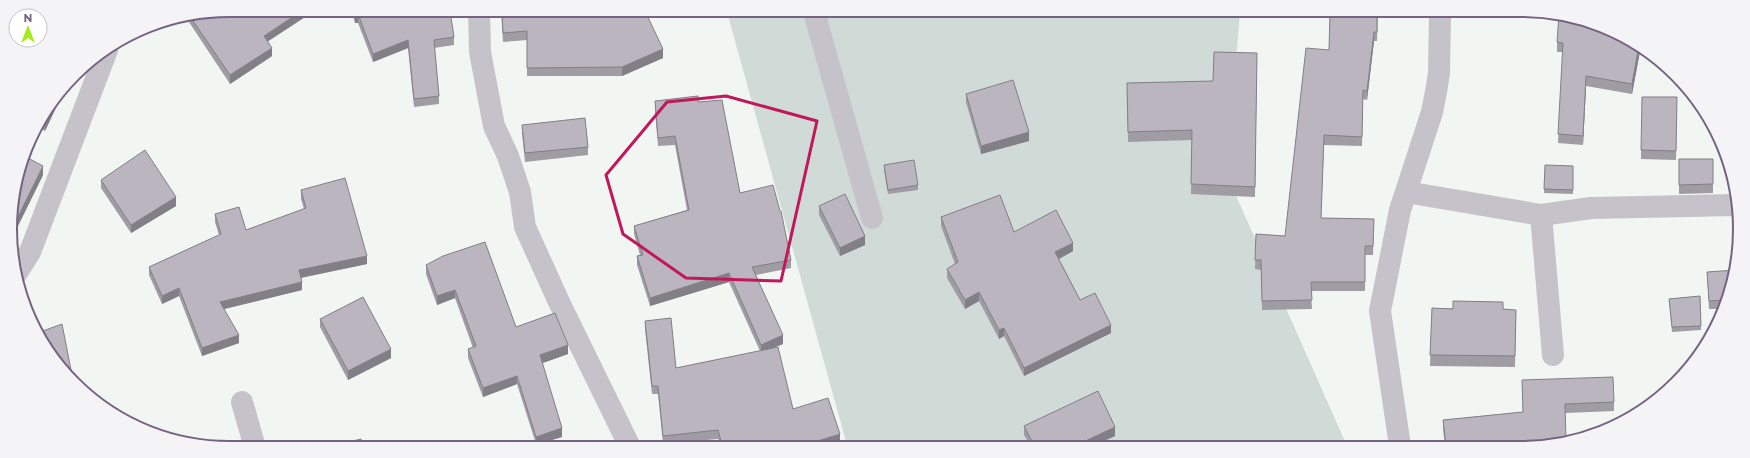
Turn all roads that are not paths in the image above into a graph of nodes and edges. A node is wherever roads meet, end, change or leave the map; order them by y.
1 (479, 17) edge
2 (815, 17) edge
3 (1440, 17) edge
4 (104, 58) edge
5 (1406, 192) junction
6 (1732, 205) edge
7 (1541, 215) junction
8 (872, 218) dead end
9 (21, 267) edge
10 (1553, 355) dead end
11 (242, 402) dead end
12 (253, 441) edge
13 (627, 441) edge
14 (1399, 441) edge

1 - 13 street
2 - 8 street
3 - 5 street
4 - 9 street
5 - 7 street
5 - 14 street
6 - 7 street
7 - 10 street
11 - 12 street

